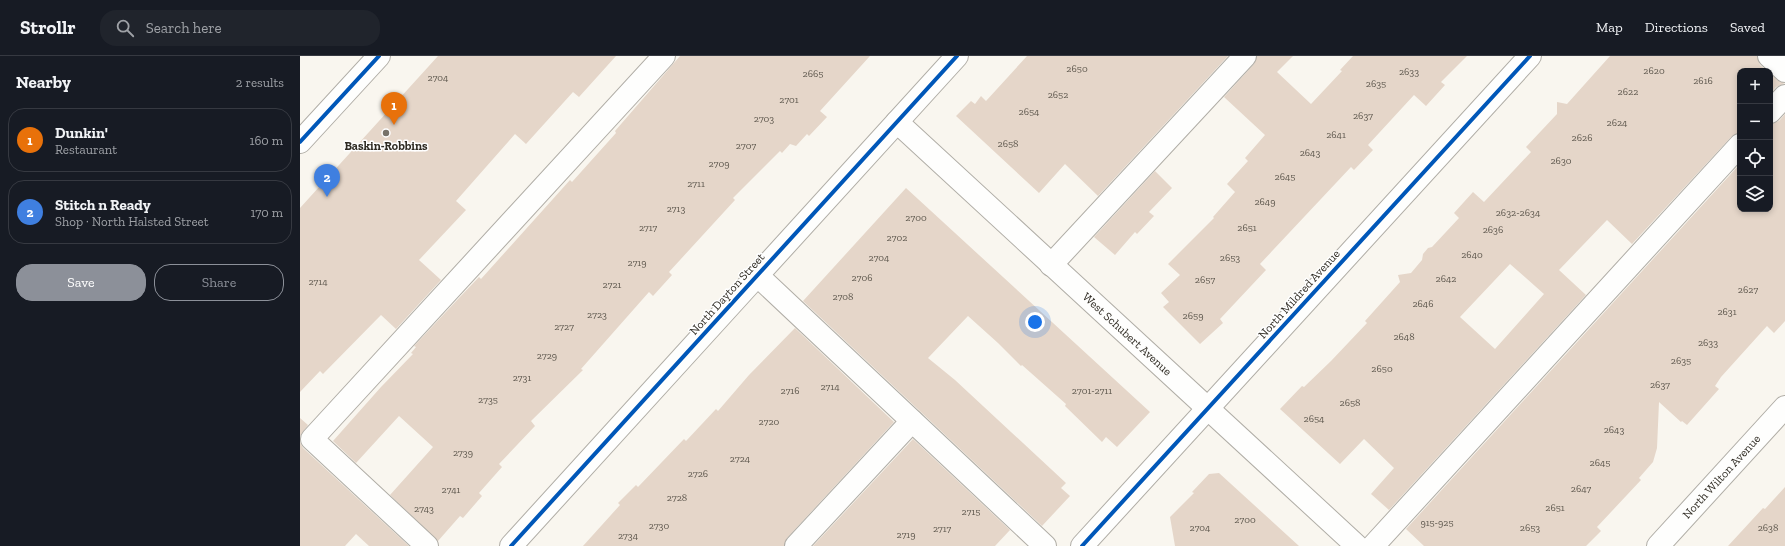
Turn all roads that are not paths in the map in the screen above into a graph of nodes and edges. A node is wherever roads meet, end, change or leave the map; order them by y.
1 (378, 56) edge
2 (664, 56) edge
3 (957, 56) edge
4 (1245, 56) edge
5 (1530, 56) edge
6 (1769, 56) edge
7 (1785, 71) edge
8 (1785, 96) edge
9 (1773, 109) edge
10 (897, 122) junction
11 (300, 142) edge
12 (1737, 148) edge
13 (1051, 265) junction
14 (757, 276) junction
15 (1785, 407) edge
16 (1208, 408) junction
17 (912, 421) junction
18 (427, 546) edge
19 (511, 546) edge
20 (796, 546) edge
21 (1045, 546) edge
22 (1082, 546) edge
23 (1357, 546) edge
24 (1373, 546) edge
25 (1658, 546) edge

1 - 11 street
2 - 18 street
3 - 10 street, North Dayton Street
4 - 13 street
5 - 16 street, North Mildred Avenue
6 - 7 street
8 - 9 street
10 - 13 street, West Schubert Avenue
10 - 14 street, North Dayton Street
12 - 24 street
13 - 16 street, West Schubert Avenue
14 - 17 street
14 - 19 street, North Dayton Street
15 - 25 street, North Wilton Avenue
16 - 22 street, North Mildred Avenue
16 - 23 street, West Schubert Avenue
17 - 20 street
17 - 21 street

